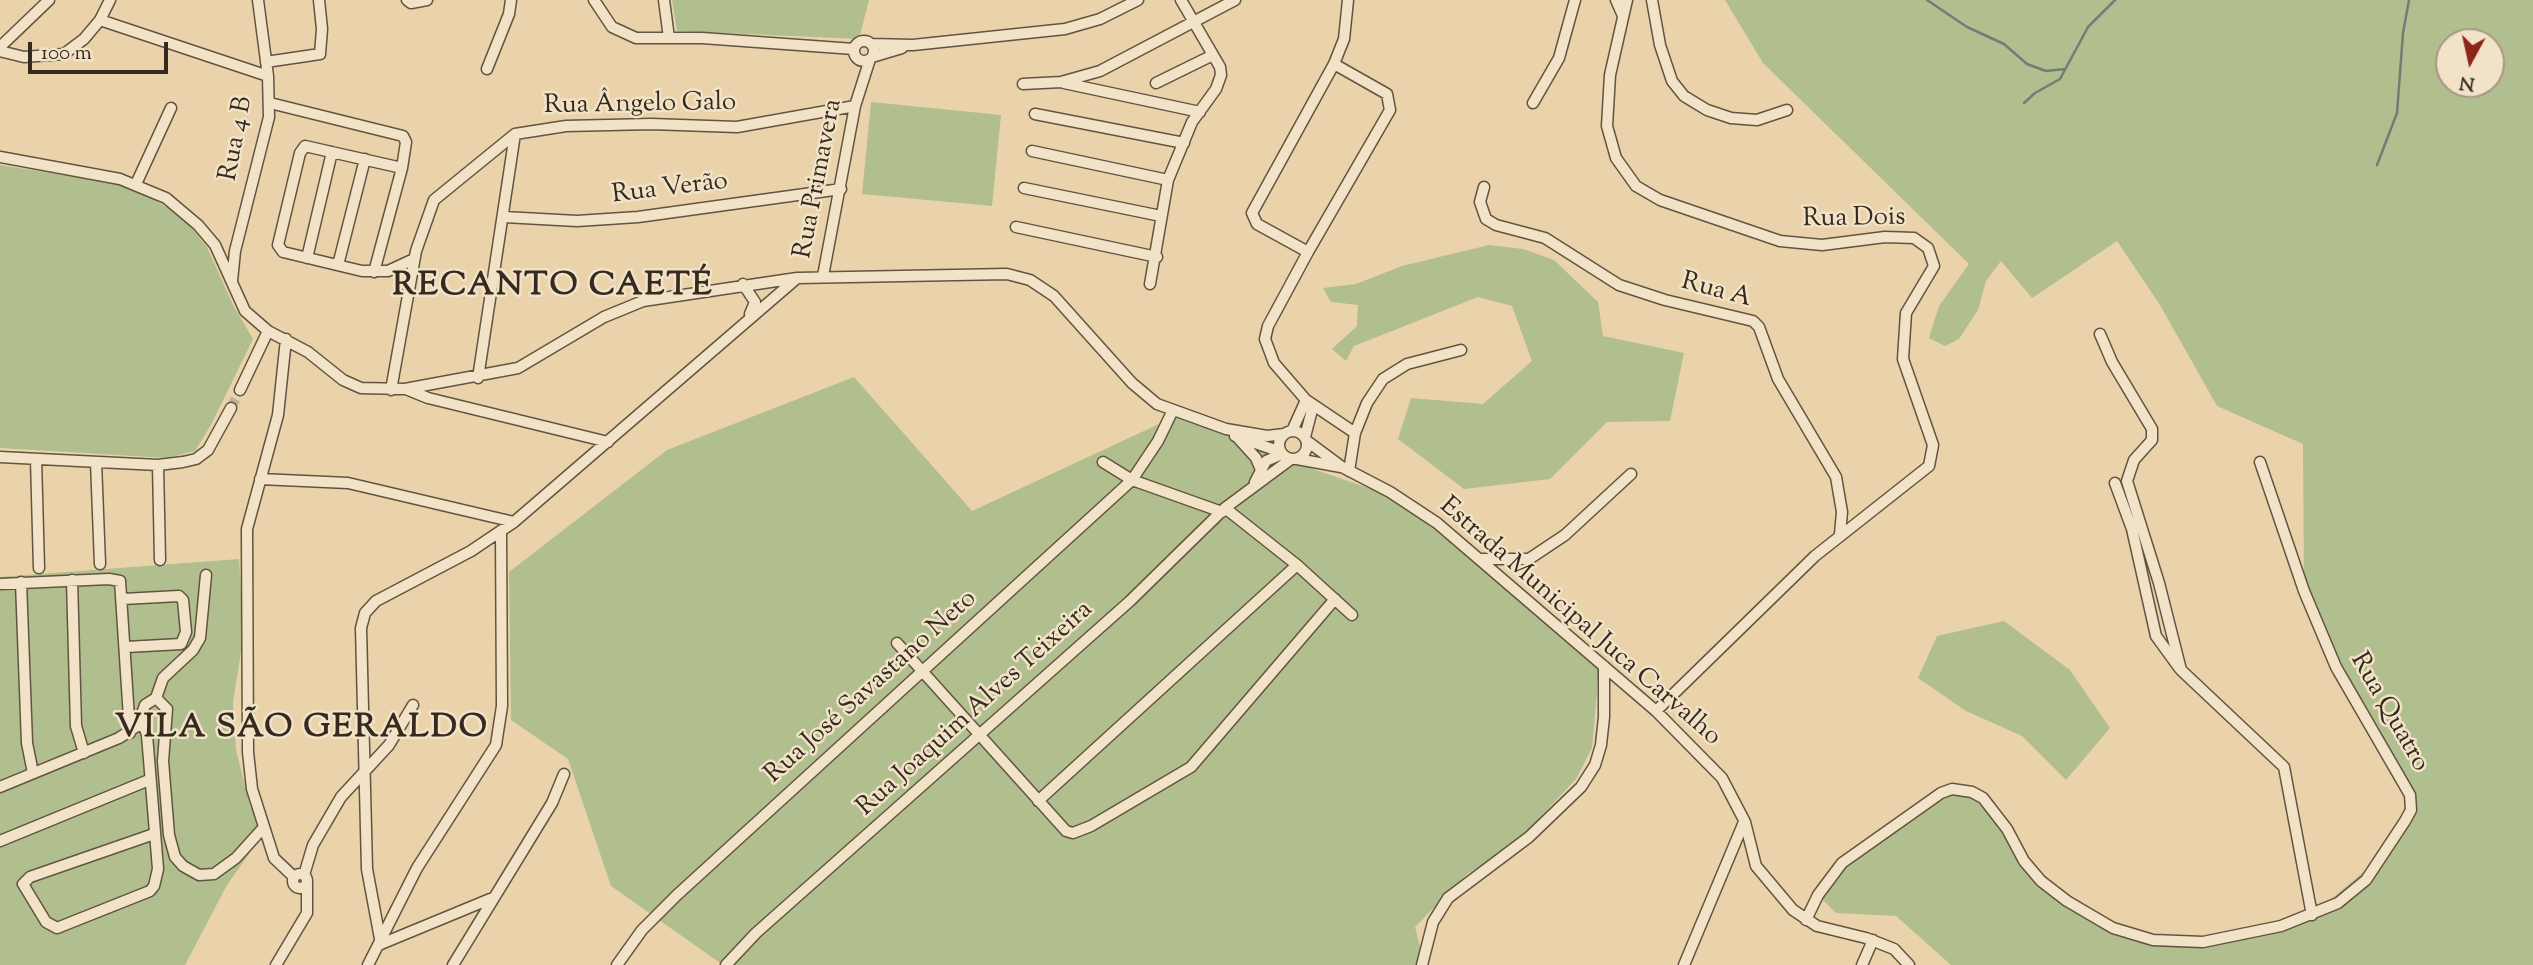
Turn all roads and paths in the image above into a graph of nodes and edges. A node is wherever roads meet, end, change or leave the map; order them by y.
1 (49, 0) edge
2 (110, 0) edge
3 (258, 0) edge
4 (319, 0) edge
5 (407, 0) edge
6 (427, 0) edge
7 (511, 0) edge
8 (594, 0) edge
9 (664, 0) edge
10 (1138, 0) edge
11 (1181, 0) edge
12 (1235, 0) edge
13 (1348, 0) edge
14 (1575, 0) edge
15 (1616, 0) edge
16 (1627, 0) edge
17 (1652, 0) edge
18 (1623, 17) junction
19 (100, 20) junction
20 (1194, 22) junction
21 (669, 38) junction
22 (871, 44) junction
23 (913, 44) junction
24 (0, 49) edge
25 (855, 54) junction
26 (1213, 55) junction
27 (871, 58) junction
28 (266, 62) junction
29 (1334, 64) junction
30 (487, 69) dead end
31 (268, 76) junction
32 (1061, 82) junction
33 (1156, 83) dead end
34 (1023, 84) dead end
35 (859, 89) junction
36 (270, 103) junction
37 (1533, 103) dead end
38 (855, 106) junction
39 (171, 108) dead end
40 (1787, 110) dead end
41 (1200, 112) junction
42 (1035, 114) dead end
43 (515, 134) junction
44 (1184, 143) junction
45 (1032, 151) dead end
46 (332, 152) junction
47 (0, 157) edge
48 (365, 159) junction
49 (402, 168) junction
50 (1168, 180) junction
51 (136, 184) junction
52 (1484, 187) dead end
53 (1024, 188) dead end
54 (841, 189) junction
55 (504, 216) junction
56 (1161, 216) junction
57 (1016, 228) dead end
58 (1308, 252) junction
59 (1157, 257) junction
60 (307, 258) junction
61 (414, 259) junction
62 (338, 265) junction
63 (374, 272) junction
64 (823, 276) junction
65 (797, 278) junction
66 (758, 282) junction
67 (743, 284) junction
68 (1150, 284) dead end
69 (232, 285) junction
70 (765, 304) junction
71 (745, 320) junction
72 (268, 331) junction
73 (2099, 334) dead end
74 (286, 339) junction
75 (1461, 350) dead end
76 (478, 378) junction
77 (405, 389) junction
78 (240, 390) tunnel mouth
79 (391, 390) junction
80 (1309, 403) junction
81 (231, 408) tunnel mouth
82 (1172, 412) junction
83 (1231, 433) junction
84 (1288, 433) junction
85 (1355, 433) junction
86 (1306, 439) junction
87 (608, 442) junction
88 (1287, 456) junction
89 (0, 457) edge
90 (36, 459) junction
91 (96, 462) junction
92 (1103, 462) dead end
93 (2260, 462) dead end
94 (158, 465) junction
95 (1345, 469) junction
96 (1261, 470) junction
97 (1631, 474) dead end
98 (260, 479) junction
99 (1132, 480) junction
100 (2115, 483) dead end
101 (1253, 485) junction
102 (1223, 510) junction
103 (514, 522) junction
104 (501, 532) junction
105 (1840, 534) junction
106 (1479, 559) junction
107 (160, 560) dead end
108 (100, 565) dead end
109 (1297, 565) junction
110 (39, 568) dead end
111 (206, 575) dead end
112 (72, 580) junction
113 (21, 582) junction
114 (0, 584) edge
115 (1335, 599) junction
116 (123, 600) junction
117 (1352, 615) dead end
118 (897, 643) dead end
119 (126, 647) junction
120 (1604, 666) junction
121 (2180, 670) junction
122 (921, 671) junction
123 (156, 698) junction
124 (413, 705) dead end
125 (1656, 711) junction
126 (143, 722) junction
127 (130, 733) junction
128 (980, 737) junction
129 (84, 753) junction
130 (33, 773) junction
131 (363, 774) junction
132 (564, 774) dead end
133 (149, 780) junction
134 (0, 787) edge
135 (1038, 801) junction
136 (1745, 822) junction
137 (264, 827) junction
138 (154, 834) junction
139 (0, 841) edge
140 (301, 881) junction
141 (491, 899) junction
142 (2312, 915) junction
143 (1806, 920) junction
144 (1873, 940) junction
145 (381, 944) junction
146 (276, 965) edge
147 (368, 965) edge
148 (453, 965) edge
149 (617, 965) edge
150 (726, 965) edge
151 (1422, 965) edge
152 (1684, 965) edge
153 (1862, 965) edge
154 (1909, 965) edge

1 - 24 street
2 - 19 street
3 - 28 street, Rua 4 B
4 - 28 street
5 - 6 street
7 - 30 street
8 - 21 street
9 - 21 street
10 - 23 street
11 - 20 street
12 - 20 street
13 - 29 street
14 - 37 street
15 - 18 street
16 - 18 street, Rua Dois
17 - 40 street
18 - 105 street, Rua Dois
19 - 24 street
19 - 31 street
20 - 26 street
20 - 32 street
21 - 25 street
22 - 23 street
22 - 25 street
22 - 27 street
23 - 27 street
25 - 27 street
25 - 35 street, Rua Primavera
26 - 33 street
26 - 41 street
27 - 35 street, Rua Primavera
28 - 31 street, Rua 4 B
29 - 58 street
29 - 58 street
31 - 36 street, Rua 4 B
32 - 34 street
32 - 41 street
35 - 38 street, Rua Primavera
36 - 49 street
36 - 69 street, Rua 4 B
38 - 43 street, Rua Ângelo Galo
38 - 54 street, Rua Primavera
39 - 51 street
41 - 44 street
42 - 44 street
43 - 55 street
43 - 61 street, Rua Ângelo Galo
44 - 50 street
45 - 50 street
46 - 48 street
46 - 60 street
46 - 60 street
47 - 51 street
48 - 49 street
48 - 62 street
49 - 63 street
50 - 56 street
51 - 69 street
52 - 105 street, Rua A
53 - 56 street
54 - 55 street, Rua Verão
54 - 64 street, Rua Primavera
55 - 76 street
56 - 59 street
57 - 59 street
58 - 80 street
59 - 68 street
60 - 62 street
61 - 63 street
61 - 79 street, Rua Ângelo Galo
62 - 63 street
64 - 65 street
64 - 82 street
65 - 66 street
65 - 70 street
66 - 67 street
66 - 70 street
67 - 71 street
67 - 76 street
69 - 72 street
70 - 71 street
71 - 87 street
72 - 74 street
72 - 78 street
73 - 121 street
74 - 79 street
74 - 98 street
75 - 85 street
76 - 77 street
77 - 79 street
77 - 87 street
80 - 84 street
80 - 85 street
80 - 86 street
81 - 94 street
82 - 83 street
82 - 99 street, Rua José Savastano Neto
83 - 84 street
83 - 88 street
83 - 96 street
84 - 86 street
84 - 88 street
85 - 95 street
86 - 88 street
86 - 95 street
87 - 103 street
88 - 95 street
88 - 96 street
88 - 101 street, Rua Joaquim Alves Teixeira
89 - 90 street
90 - 91 street
90 - 110 street
91 - 94 street
91 - 108 street
92 - 99 street
93 - 142 street, Rua Quatro
94 - 107 street
95 - 106 street, Estrada Municipal Juca Carvalho
96 - 101 street
97 - 106 street
98 - 103 street
98 - 137 street
99 - 102 street
99 - 122 street, Rua José Savastano Neto
100 - 121 street
101 - 102 street, Rua Joaquim Alves Teixeira
102 - 109 street
102 - 128 street, Rua Joaquim Alves Teixeira
103 - 104 street
104 - 131 street
104 - 145 street
105 - 125 street, Rua Dois
106 - 120 street, Estrada Municipal Juca Carvalho
109 - 115 street
109 - 135 street
111 - 123 street
112 - 113 street
112 - 116 street
112 - 129 street
113 - 114 street
113 - 130 street
115 - 117 street
115 - 135 street
116 - 119 street
116 - 119 street
118 - 122 street
119 - 127 street
120 - 125 street, Estrada Municipal Juca Carvalho
120 - 151 street
121 - 142 street
122 - 128 street
122 - 149 street, Rua José Savastano Neto
123 - 126 street
123 - 137 street
124 - 131 street
125 - 136 street, Estrada Municipal Juca Carvalho
126 - 127 street
126 - 133 street
127 - 129 street
128 - 135 street
128 - 150 street, Rua Joaquim Alves Teixeira
129 - 130 street
130 - 134 street
131 - 140 street
131 - 145 street
132 - 141 street
133 - 138 street
133 - 139 street
136 - 143 street, Estrada Municipal Juca Carvalho
136 - 152 street
137 - 140 street
138 - 138 street
140 - 146 street
141 - 145 street
141 - 148 street
142 - 143 street, Rua Quatro
143 - 144 street, Estrada Municipal Juca Carvalho
144 - 153 street
144 - 154 street, Estrada Municipal Juca Carvalho
145 - 147 street

